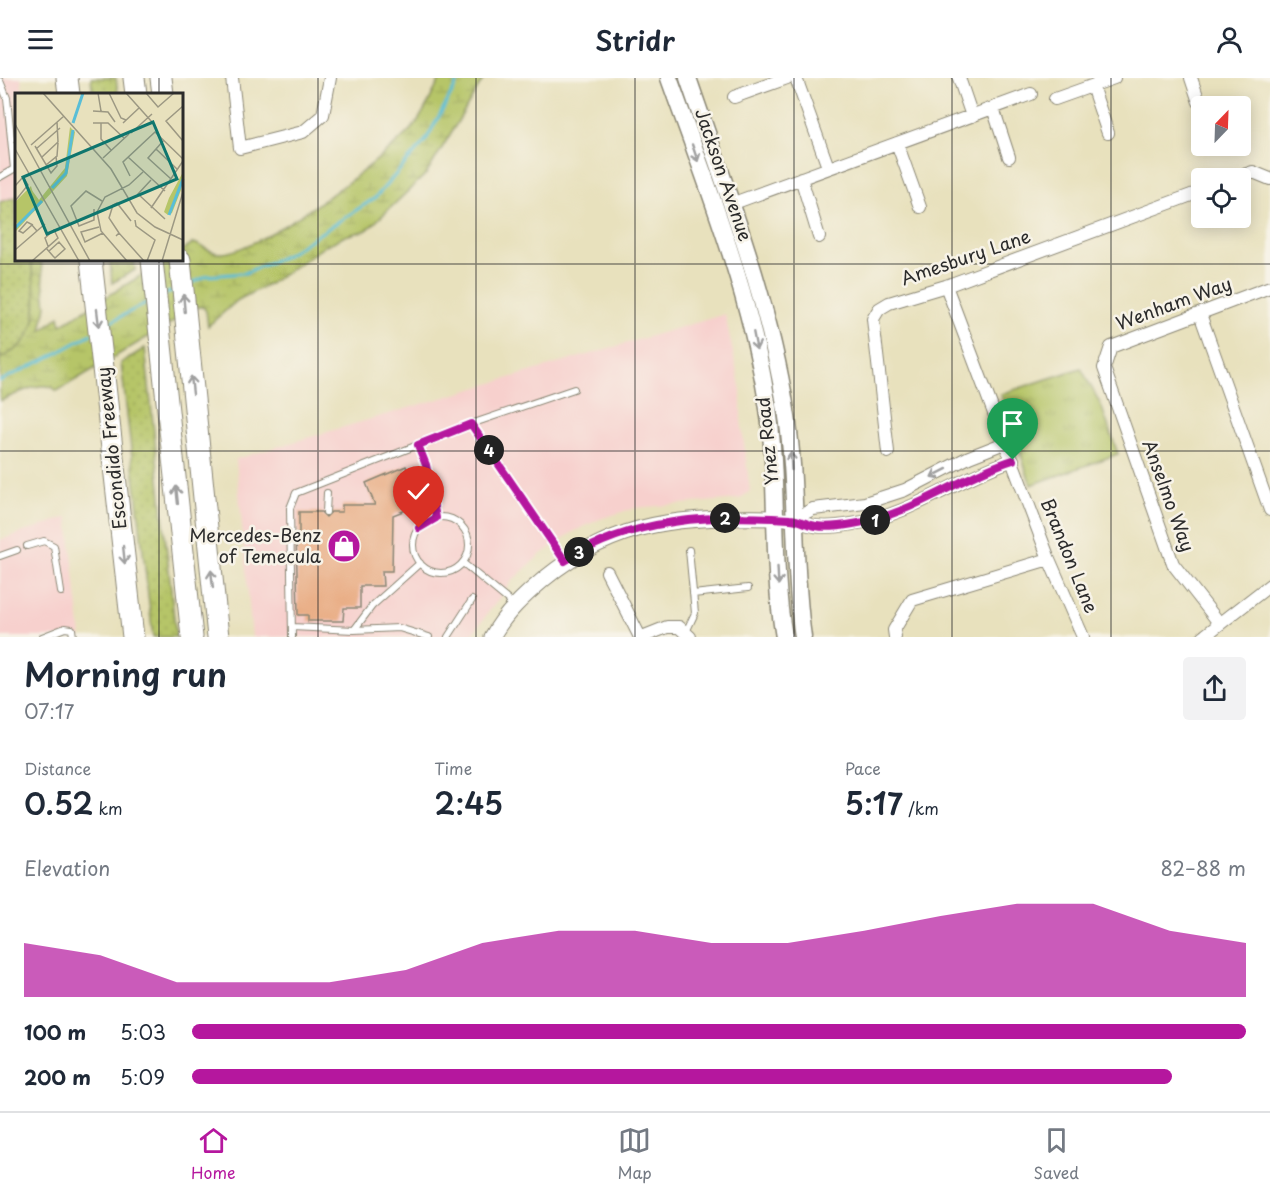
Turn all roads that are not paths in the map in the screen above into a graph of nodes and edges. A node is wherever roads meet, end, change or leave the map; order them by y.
1 (67, 78) edge
2 (74, 78) edge
3 (134, 78) edge
4 (161, 78) edge
5 (232, 78) edge
6 (330, 78) edge
7 (669, 78) edge
8 (688, 78) edge
9 (787, 78) edge
10 (796, 78) edge
11 (959, 78) edge
12 (1114, 78) edge
13 (1191, 78) edge
14 (0, 81) edge
15 (1098, 82) edge
16 (69, 93) edge
17 (76, 93) edge
18 (136, 93) edge
19 (163, 93) edge
20 (1031, 94) dead end
21 (1197, 96) edge
22 (734, 97) dead end
23 (1054, 99) dead end
24 (993, 108) junction
25 (972, 116) junction
26 (702, 118) junction
27 (685, 124) junction
28 (1108, 133) dead end
29 (897, 143) junction
30 (1009, 157) dead end
31 (828, 167) junction
32 (1251, 173) edge
33 (0, 177) edge
34 (801, 178) junction
35 (1270, 179) edge
36 (1191, 195) edge
37 (731, 204) junction
38 (920, 207) dead end
39 (819, 237) dead end
40 (91, 261) edge
41 (152, 261) edge
42 (180, 261) edge
43 (749, 282) junction
44 (946, 286) junction
45 (1270, 288) edge
46 (1200, 314) junction
47 (1104, 368) joint
48 (574, 389) dead end
49 (471, 424) junction
50 (1007, 442) junction
51 (418, 445) junction
52 (888, 452) dead end
53 (1013, 460) junction
54 (327, 493) dead end
55 (1270, 510) edge
56 (326, 512) dead end
57 (436, 518) junction
58 (775, 518) junction
59 (794, 519) junction
60 (27, 546) dead end
61 (688, 549) dead end
62 (16, 550) dead end
63 (0, 556) edge
64 (1049, 559) junction
65 (565, 561) junction
66 (420, 563) junction
67 (463, 563) junction
68 (608, 572) dead end
69 (1270, 585) edge
70 (748, 588) dead end
71 (61, 592) dead end
72 (693, 594) junction
73 (472, 600) dead end
74 (514, 605) junction
75 (1220, 624) junction
76 (292, 627) junction
77 (354, 630) junction
78 (688, 634) edge
79 (42, 637) edge
80 (73, 637) edge
81 (133, 637) edge
82 (192, 637) edge
83 (218, 637) edge
84 (292, 637) edge
85 (429, 637) edge
86 (448, 637) edge
87 (492, 637) edge
88 (641, 637) edge
89 (784, 637) edge
90 (803, 637) edge
91 (894, 637) edge
92 (1083, 637) edge
93 (1203, 637) edge

1 - 16 highway
2 - 17 highway
3 - 18 highway
4 - 19 highway
5 - 6 street
7 - 27 main road, Jackson Avenue
8 - 26 main road, Jackson Avenue
9 - 22 street
10 - 31 street
11 - 25 street
12 - 15 street
13 - 21 street
14 - 33 lane
15 - 23 street
15 - 28 street
20 - 24 street
24 - 25 street
24 - 30 street
25 - 29 street
26 - 27 main road
26 - 37 main road, Jackson Avenue
27 -> 43 main road, Jackson Avenue
29 - 31 street
29 - 38 street
31 - 34 street
32 - 35 street
34 - 37 street
34 - 39 street
36 - 44 street, Amesbury Lane
37 - 43 main road, Jackson Avenue
40 -> 81 highway, Escondido Freeway
82 -> 41 highway
83 -> 42 highway
43 -> 58 main road, Ynez Road
59 -> 43 main road, Ynez Road
44 - 50 street, Brandon Lane
44 - 52 street, Amesbury Lane
45 - 46 street, Wenham Way
46 - 47 street, Wenham Way
46 - 55 street
47 - 75 street, Anselmo Way
48 - 49 lane
49 - 51 lane
49 - 65 lane
50 - 53 street, Brandon Lane
50 -> 59 street
51 - 57 lane
51 - 76 lane
53 - 59 street
53 - 64 street, Brandon Lane
54 - 56 lane
57 - 66 lane
57 - 67 lane
58 - 59 street
58 - 65 street
58 -> 89 main road, Ynez Road
59 - 90 main road, Ynez Road
60 - 71 lane
61 - 72 lane
62 - 63 lane
64 - 91 street
64 - 92 street, Brandon Lane
65 - 74 street
66 - 67 lane
66 - 77 lane
67 - 74 lane
68 - 88 street
69 - 75 street
70 - 72 lane
72 - 78 lane
73 - 86 lane
74 - 87 street
75 - 93 street
76 - 77 lane
76 - 84 lane
77 - 85 lane
78 - 88 street
79 - 80 lane

